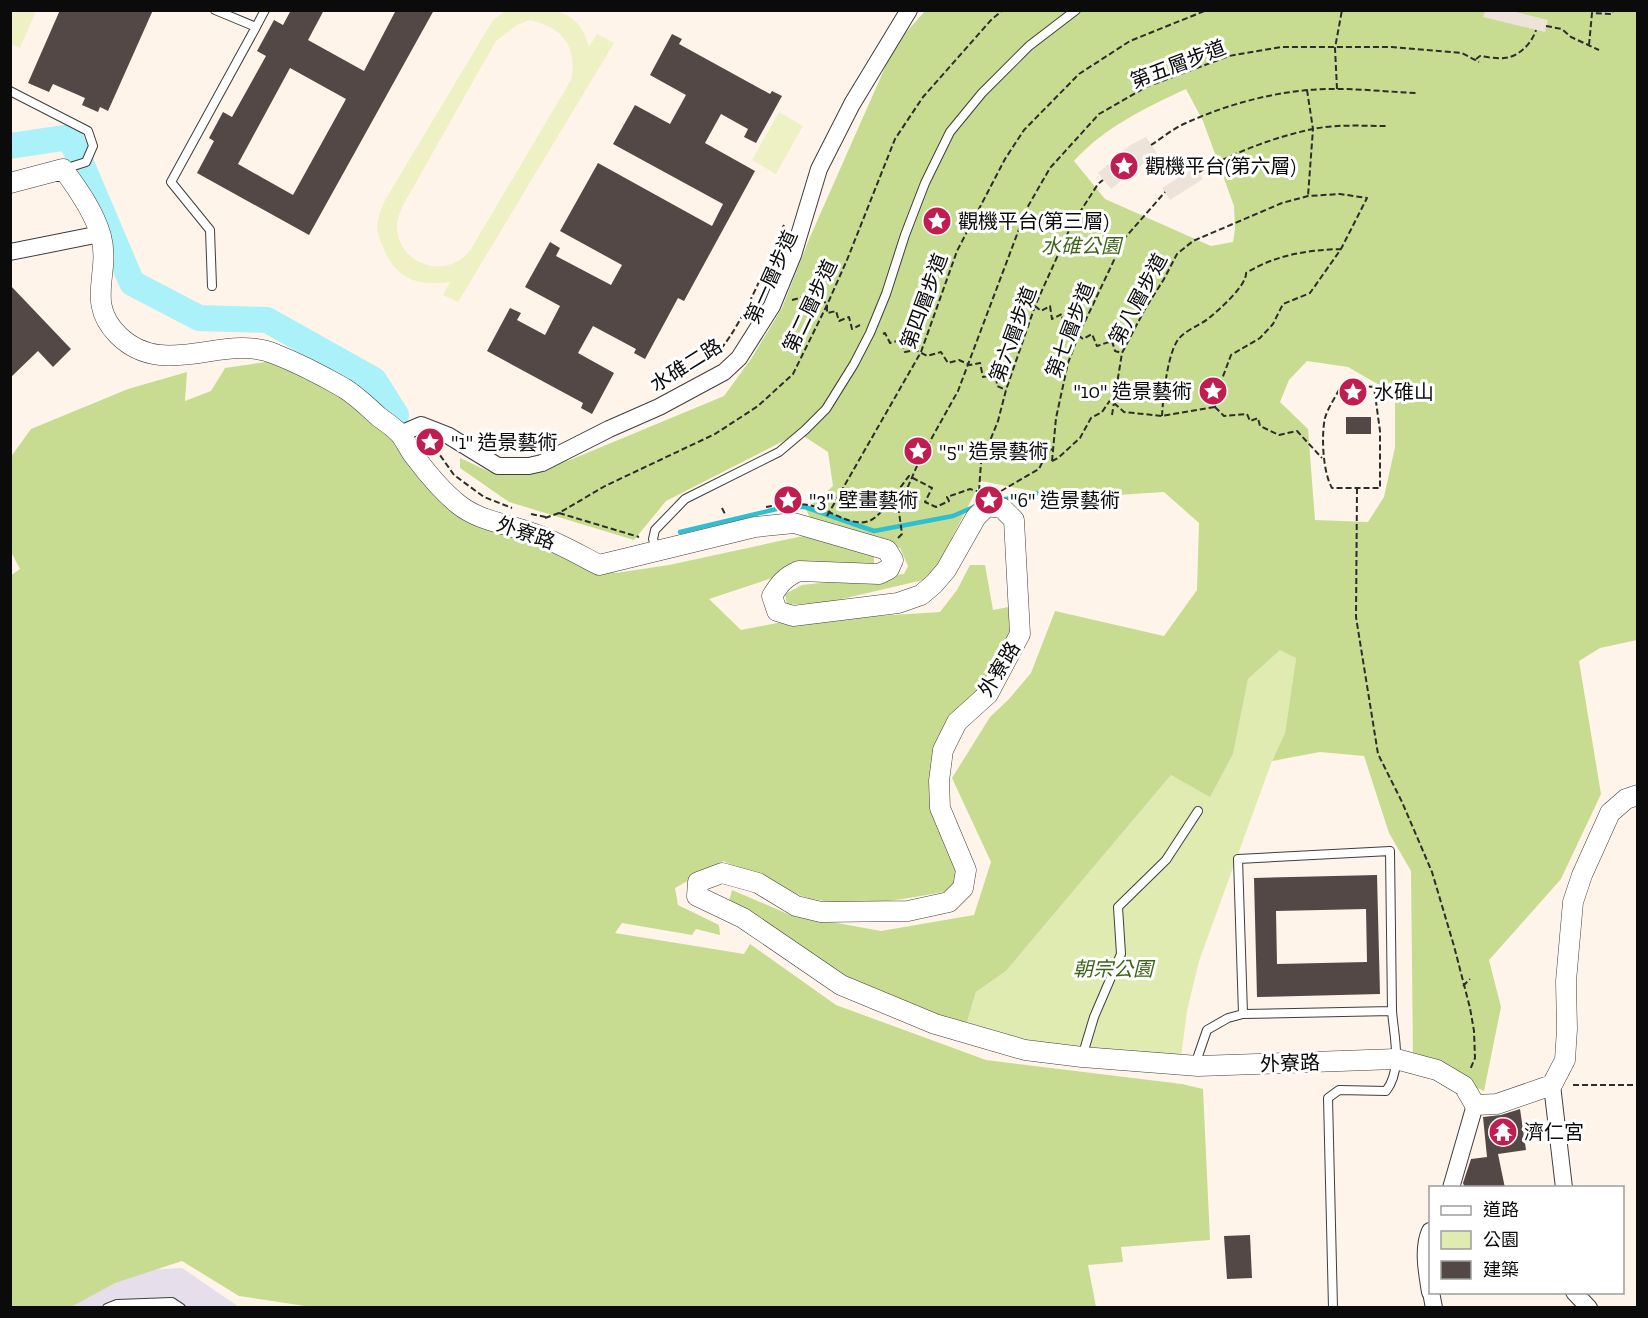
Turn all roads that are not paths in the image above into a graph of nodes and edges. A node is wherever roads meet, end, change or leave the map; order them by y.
1 (215, 10) edge
2 (265, 10) edge
3 (909, 10) edge
4 (1076, 10) edge
5 (256, 27) junction
6 (10, 91) edge
7 (63, 169) junction
8 (10, 183) edge
9 (100, 234) junction
10 (10, 252) edge
11 (212, 286) dead end
12 (400, 434) junction
13 (655, 545) junction
14 (1638, 795) edge
15 (1198, 811) dead end
16 (1392, 1011) junction
17 (1243, 1014) junction
18 (1082, 1057) junction
19 (1396, 1059) junction
20 (1198, 1066) junction
21 (1552, 1085) junction
22 (1475, 1105) junction
23 (1452, 1186) edge
24 (1564, 1186) edge
25 (1429, 1235) edge
26 (1429, 1280) edge
27 (1575, 1294) edge
28 (107, 1308) edge
29 (181, 1308) edge
30 (1333, 1308) edge
31 (1589, 1308) edge

1 - 5 lane
2 - 5 lane
3 - 12 street, 水碓二路
4 - 13 lane
5 - 11 lane
6 - 7 lane
7 - 8 street
7 - 9 street, 外寮路
9 - 10 street
9 - 12 street, 外寮路
12 - 13 street, 外寮路
13 - 18 street, 外寮路
14 - 21 street
15 - 18 lane
16 - 17 lane
16 - 17 lane
16 - 19 lane
17 - 20 lane
18 - 20 street, 外寮路
19 - 20 street, 外寮路
19 - 22 street, 外寮路
19 - 30 lane
21 - 22 street
21 - 24 street
22 - 23 street
25 - 26 street
27 - 31 street
28 - 29 lane

